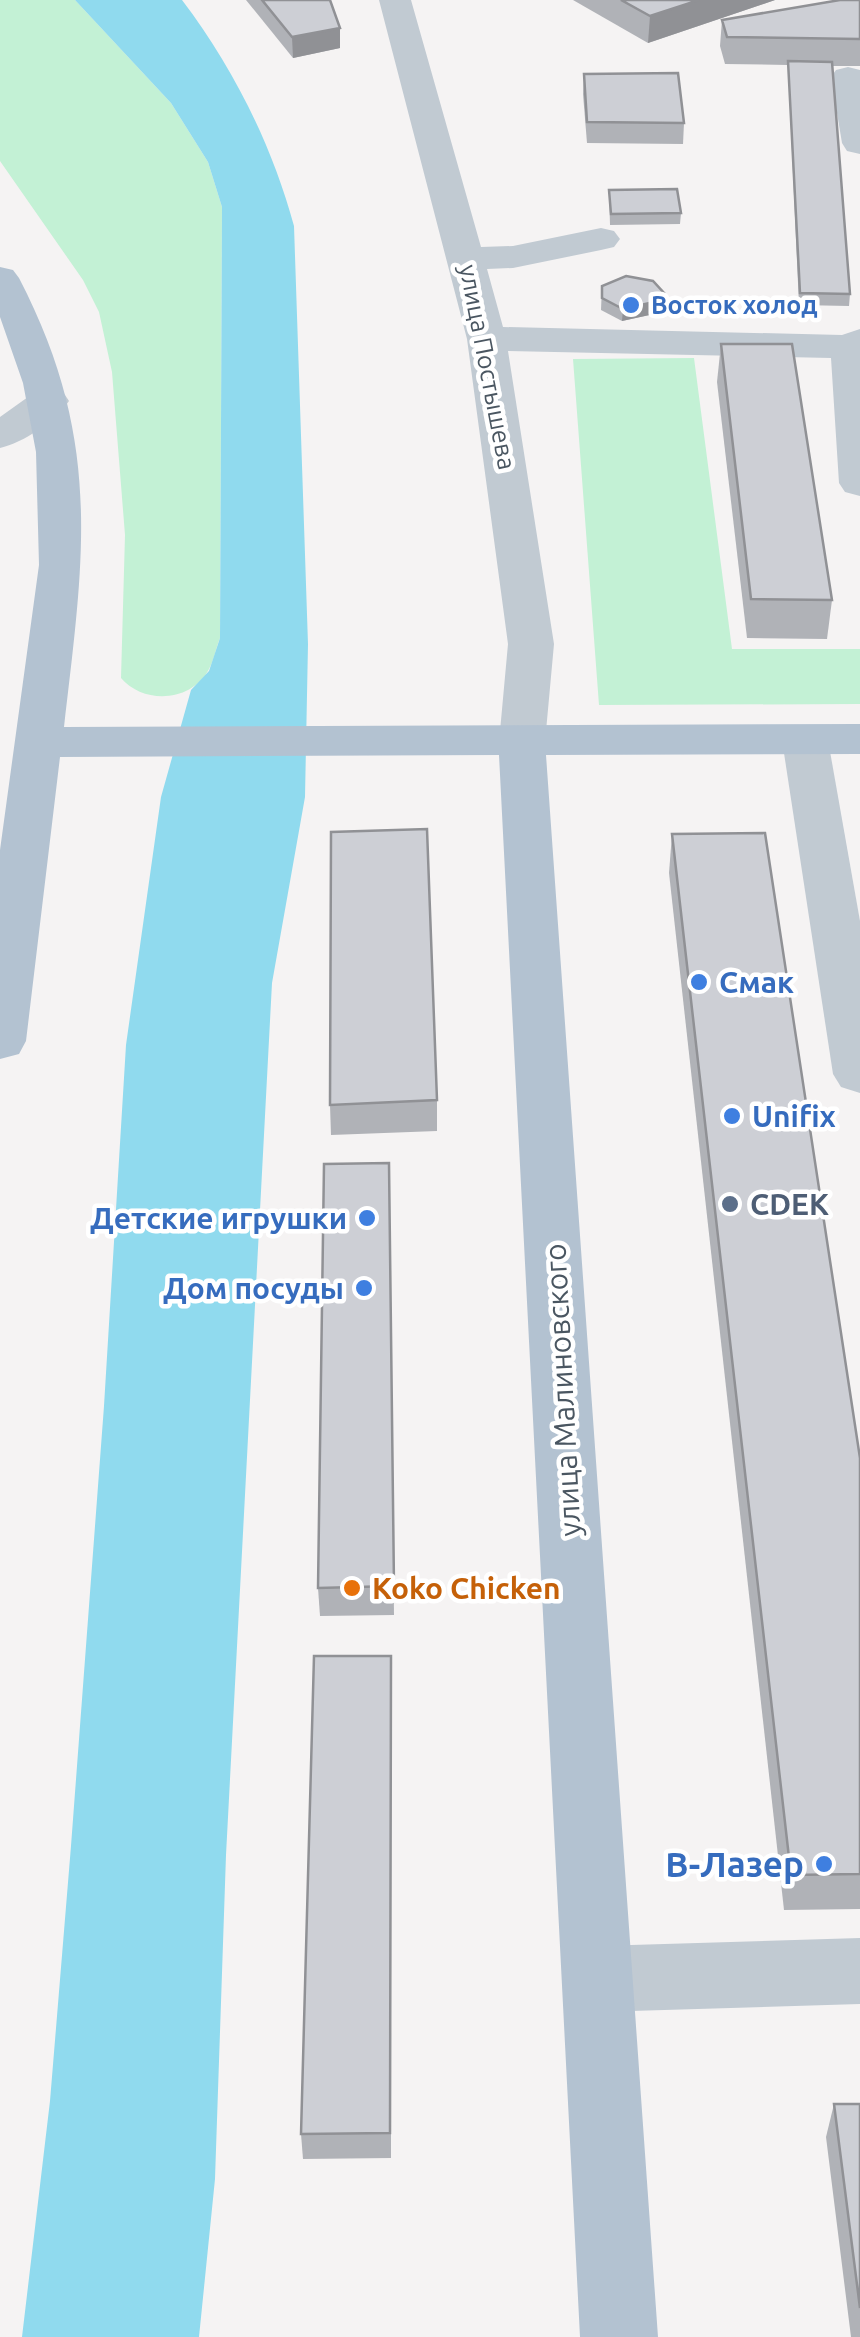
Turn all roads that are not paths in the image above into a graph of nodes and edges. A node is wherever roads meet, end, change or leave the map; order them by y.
1 (395, 0) edge
2 (848, 77) dead end
3 (860, 143) edge
4 (601, 239) dead end
5 (468, 259) junction
6 (0, 278) edge
7 (488, 339) junction
8 (855, 344) edge
9 (49, 402) junction
10 (0, 436) edge
11 (860, 483) edge
12 (860, 739) edge
13 (805, 740) junction
14 (40, 742) junction
15 (522, 742) junction
16 (848, 934) edge
17 (0, 1041) edge
18 (860, 1074) edge
19 (860, 1971) edge
20 (598, 1978) junction
21 (619, 2337) edge

1 - 5 street, улица Постышева
2 - 3 street
4 - 5 street
5 - 7 street, улица Постышева
6 - 9 main road
7 - 8 street
7 - 15 street, улица Постышева
8 - 11 street
9 - 10 street
9 - 14 main road
12 - 13 main road
13 - 15 main road
13 - 16 street
14 - 15 main road
14 - 17 main road
15 - 20 main road, улица Малиновского
16 - 18 street
19 - 20 street
20 - 21 main road, улица Малиновского

